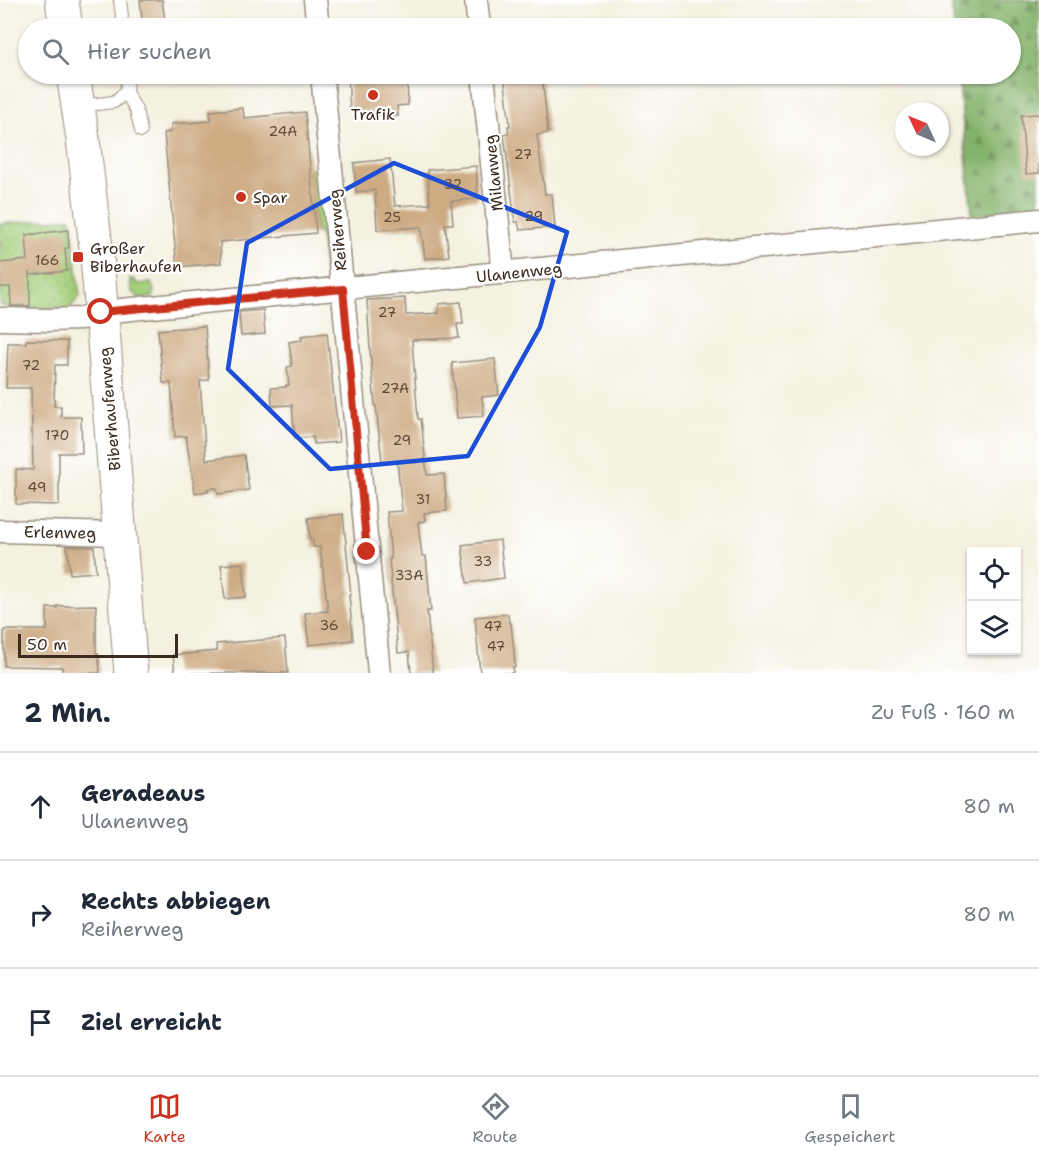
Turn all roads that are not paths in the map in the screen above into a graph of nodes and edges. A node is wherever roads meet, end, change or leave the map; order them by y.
1 (62, 0) edge
2 (120, 0) edge
3 (315, 0) edge
4 (476, 0) edge
5 (122, 16) dead end
6 (65, 18) edge
7 (317, 18) edge
8 (478, 18) edge
9 (75, 84) edge
10 (127, 84) edge
11 (323, 84) edge
12 (484, 84) edge
13 (126, 92) junction
14 (79, 106) junction
15 (141, 131) dead end
16 (1039, 220) edge
17 (503, 273) junction
18 (343, 289) junction
19 (101, 312) junction
20 (0, 319) edge
21 (0, 531) edge
22 (120, 534) junction
23 (131, 673) edge
24 (379, 673) edge

1 - 6 main road
2 - 5 lane
3 - 7 street
4 - 8 street
9 - 14 main road, Biberhaufenweg
10 - 13 lane
11 - 18 street, Reiherweg
12 - 17 street, Milanweg
13 - 14 lane
13 - 15 lane
14 - 19 main road, Biberhaufenweg
16 - 17 street, Ulanenweg
17 - 18 street, Ulanenweg
18 - 19 street, Ulanenweg
18 - 24 street, Reiherweg
19 - 20 street, Ulanenweg
19 - 22 main road, Biberhaufenweg
21 - 22 street, Erlenweg
22 - 23 main road, Biberhaufenweg

